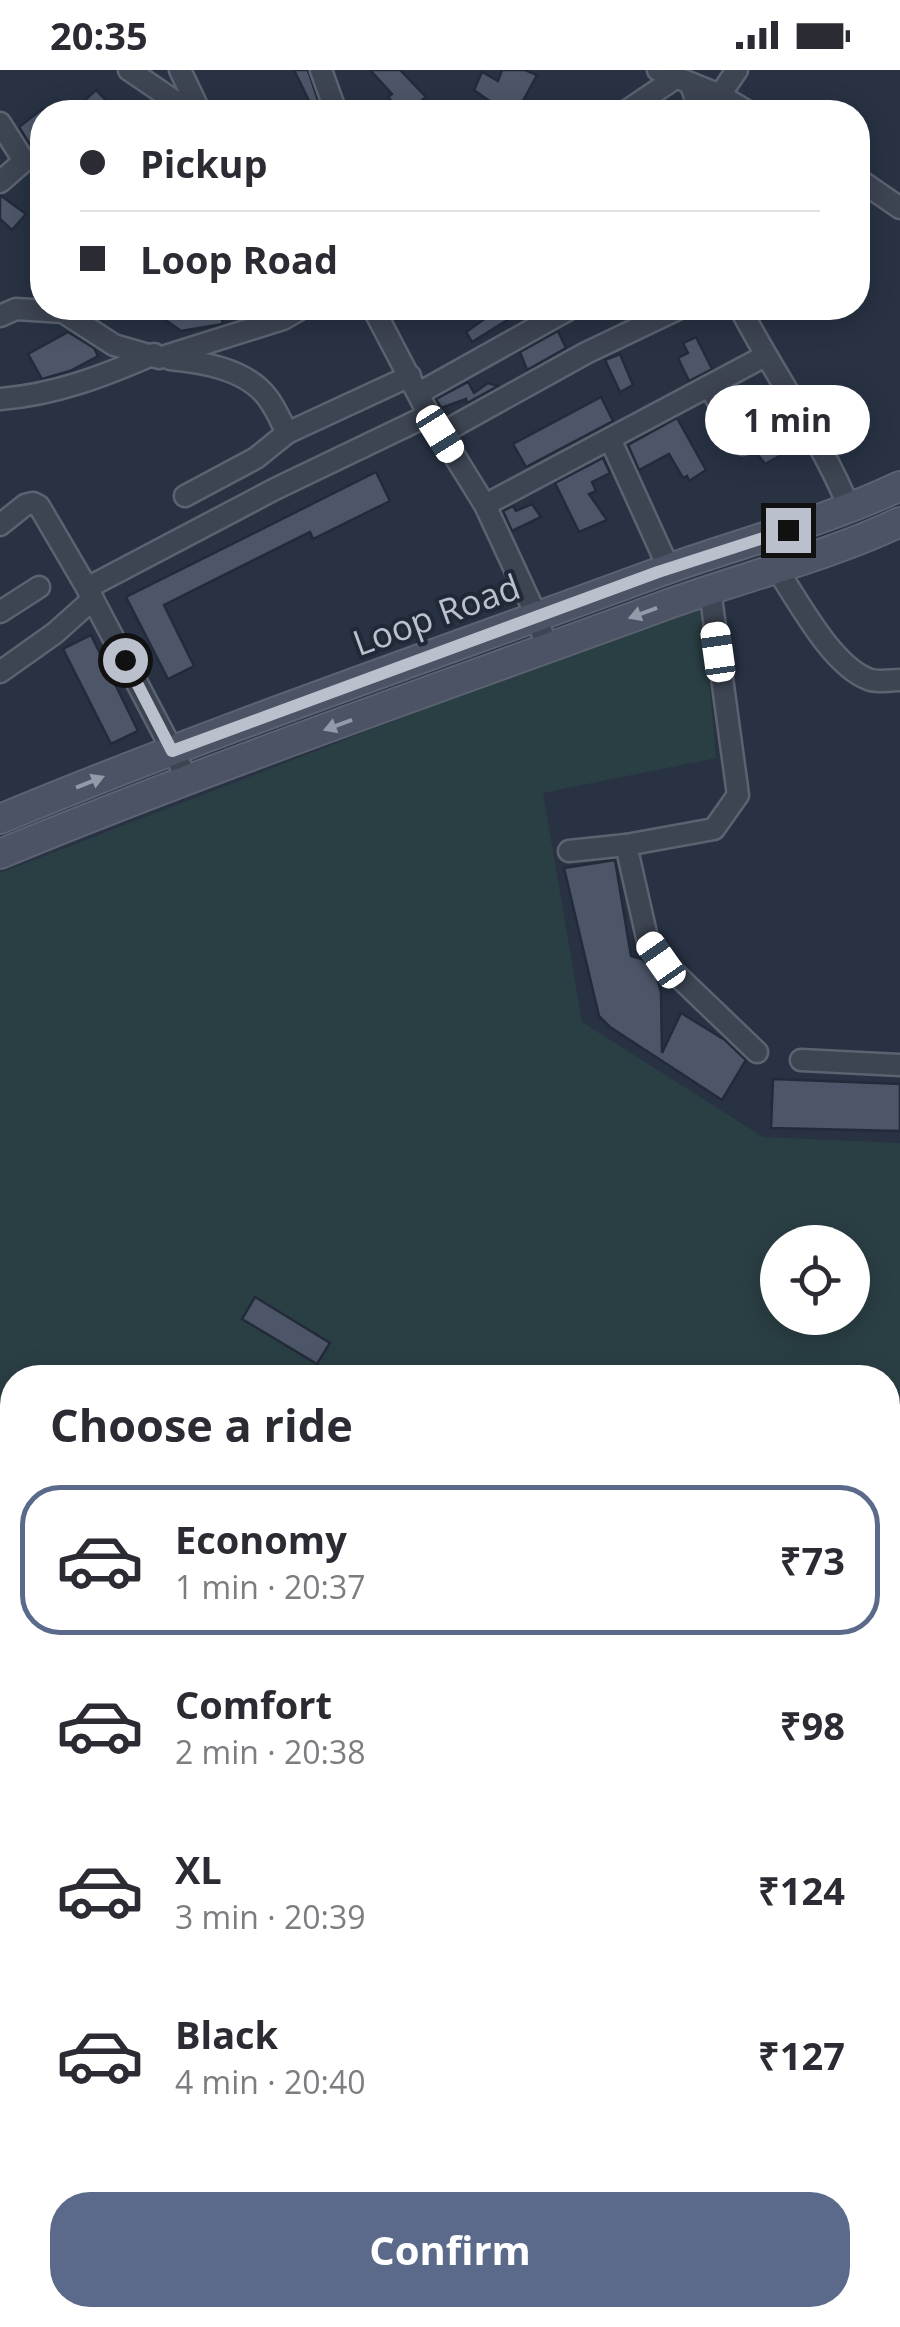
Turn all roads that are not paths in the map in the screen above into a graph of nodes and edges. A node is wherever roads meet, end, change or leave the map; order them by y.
1 (129, 70) edge
2 (180, 70) edge
3 (321, 70) edge
4 (716, 70) edge
5 (737, 70) edge
6 (674, 78) edge
7 (720, 95) junction
8 (173, 100) edge
9 (194, 100) edge
10 (332, 100) edge
11 (642, 100) edge
12 (691, 100) edge
13 (728, 100) edge
14 (0, 123) edge
15 (0, 182) edge
16 (870, 192) edge
17 (900, 208) edge
18 (30, 311) edge
19 (0, 316) edge
20 (76, 320) edge
21 (283, 320) edge
22 (379, 320) edge
23 (547, 320) edge
24 (655, 320) edge
25 (746, 320) edge
26 (157, 356) junction
27 (765, 356) junction
28 (414, 384) junction
29 (708, 386) junction
30 (0, 399) edge
31 (429, 415) junction
32 (287, 433) junction
33 (440, 434) junction
34 (610, 439) junction
35 (743, 444) dead end
36 (900, 486) edge
37 (185, 496) dead end
38 (485, 506) junction
39 (850, 510) junction
40 (900, 522) edge
41 (0, 524) edge
42 (776, 568) junction
43 (670, 569) junction
44 (39, 587) dead end
45 (710, 590) junction
46 (90, 593) junction
47 (0, 612) edge
48 (537, 617) junction
49 (547, 648) junction
50 (0, 672) edge
51 (900, 680) edge
52 (172, 751) junction
53 (188, 780) junction
54 (0, 819) edge
55 (626, 846) junction
56 (569, 851) dead end
57 (0, 854) edge
58 (757, 1052) dead end
59 (801, 1060) dead end
60 (900, 1064) edge

1 - 8 street
2 - 9 street
3 - 10 street
4 - 7 street
5 - 7 street
6 - 7 street
6 - 11 street
6 - 12 street
7 - 13 street
14 - 15 street
16 - 17 street
18 - 19 street
20 - 26 street
21 - 26 street
22 - 28 street
23 - 28 street
24 - 33 street
25 - 27 street
26 - 30 street
26 - 32 street
27 - 29 street
27 - 39 street
28 - 31 street
28 - 32 street
29 - 34 street
29 - 35 street
31 - 33 street
31 - 46 street
32 - 37 street
33 - 38 street
34 - 38 street
34 - 43 street
36 - 39 main road, Loop Road
38 - 48 street
39 - 43 main road, Loop Road
40 - 42 main road, Loop Road
41 - 46 street
42 - 45 main road, Loop Road
42 - 51 street
43 - 48 main road, Loop Road
44 - 47 street
45 -> 49 main road, Loop Road
45 - 55 street
46 - 50 street
46 - 52 street
48 - 49 street
48 - 52 main road, Loop Road
49 -> 53 main road, Loop Road
52 - 53 street
54 -> 52 main road, Loop Road
53 - 57 main road, Loop Road
55 - 56 street
55 - 58 street
59 - 60 street

